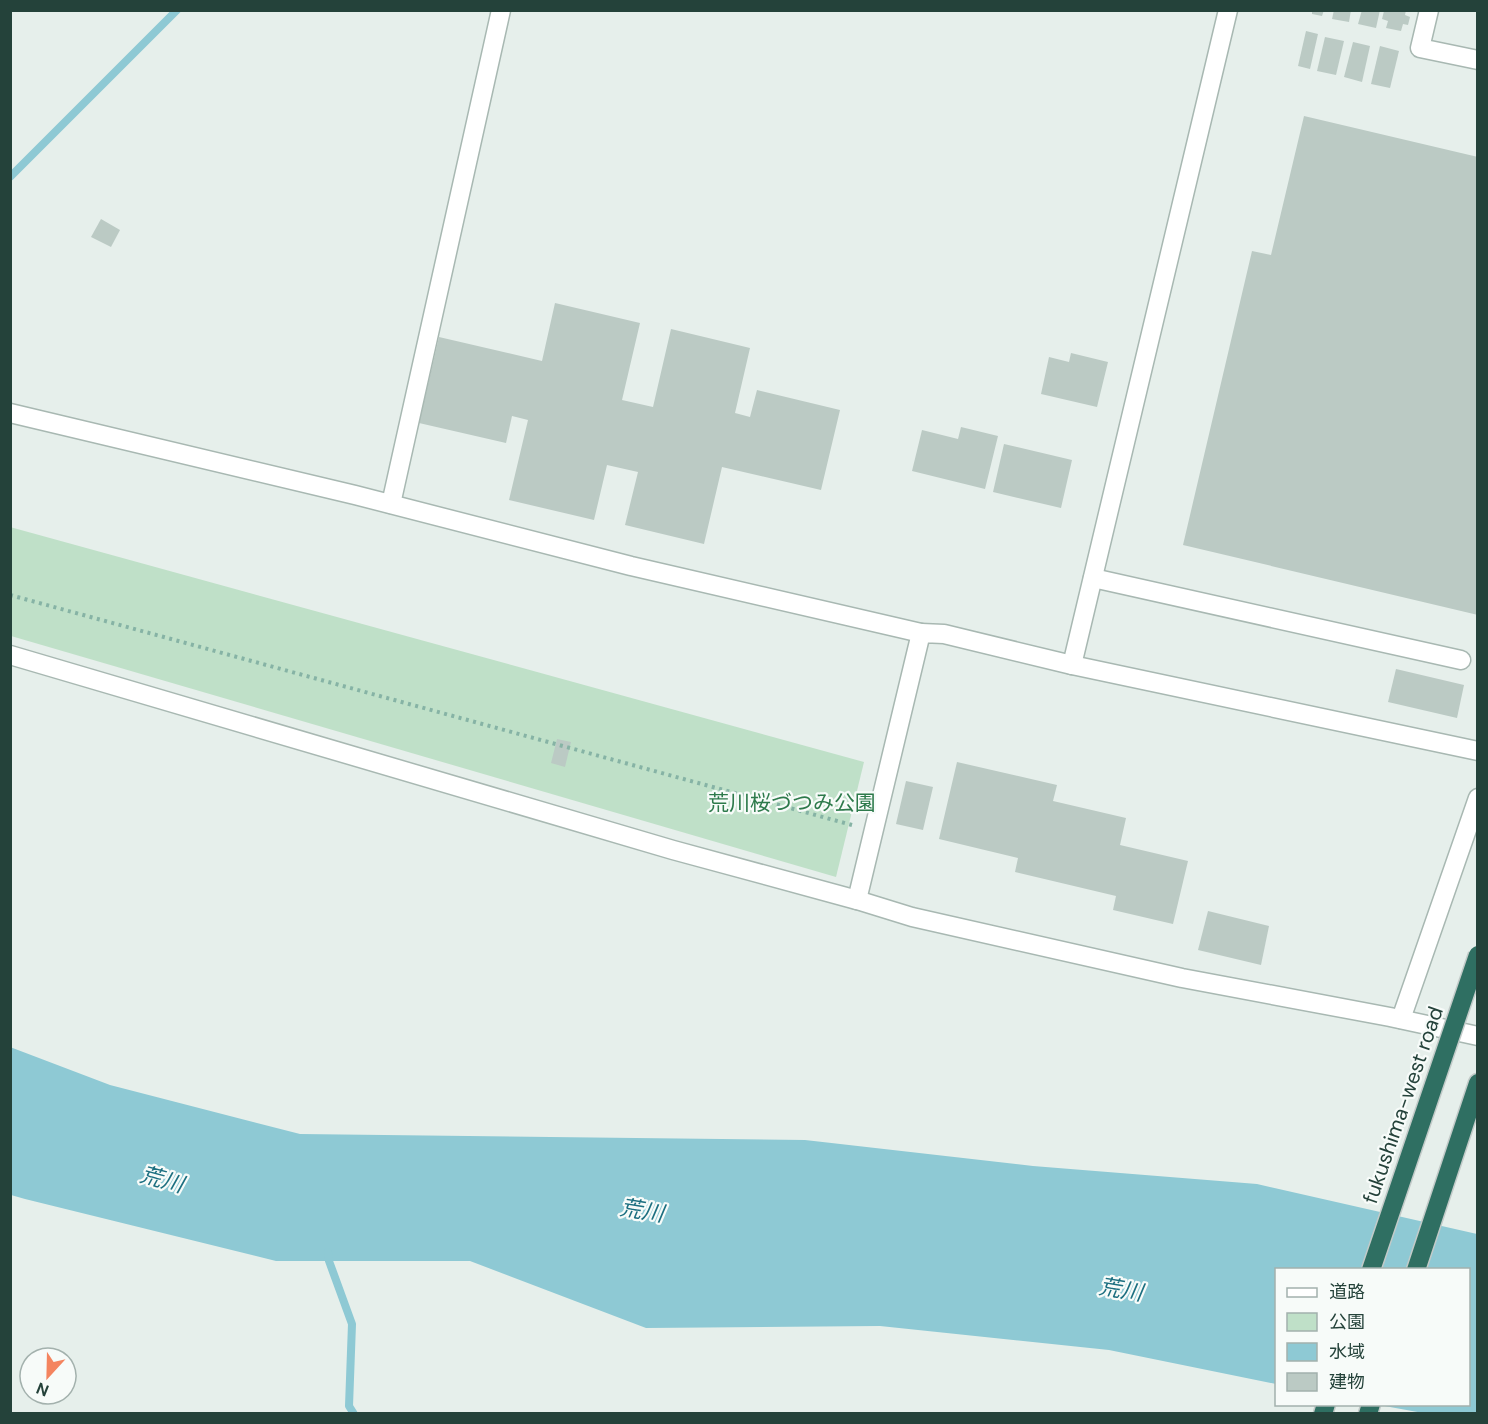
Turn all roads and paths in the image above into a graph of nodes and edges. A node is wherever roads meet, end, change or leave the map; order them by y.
1 (501, 10) edge
2 (1228, 10) edge
3 (1429, 10) edge
4 (1478, 60) edge
5 (10, 413) edge
6 (391, 504) junction
7 (1093, 578) junction
8 (10, 595) edge
9 (921, 633) junction
10 (10, 655) edge
11 (1461, 660) dead end
12 (1072, 665) junction
13 (1478, 751) edge
14 (1478, 798) edge
15 (873, 831) junction
16 (857, 900) junction
17 (1478, 956) edge
18 (1401, 1019) junction
19 (1478, 1036) edge
20 (1478, 1083) edge
21 (1371, 1268) edge
22 (1416, 1268) edge

1 - 6 street
2 - 7 street
3 - 4 street
5 - 6 street
6 - 9 street
7 - 11 street
7 - 12 street
8 - 15 path
9 - 12 street
9 - 15 street
10 - 16 street
12 - 13 street
14 - 18 street
15 - 16 street
16 - 18 street
17 - 21 highway, fukushima-west road, bridge
18 - 19 street
20 - 22 highway

